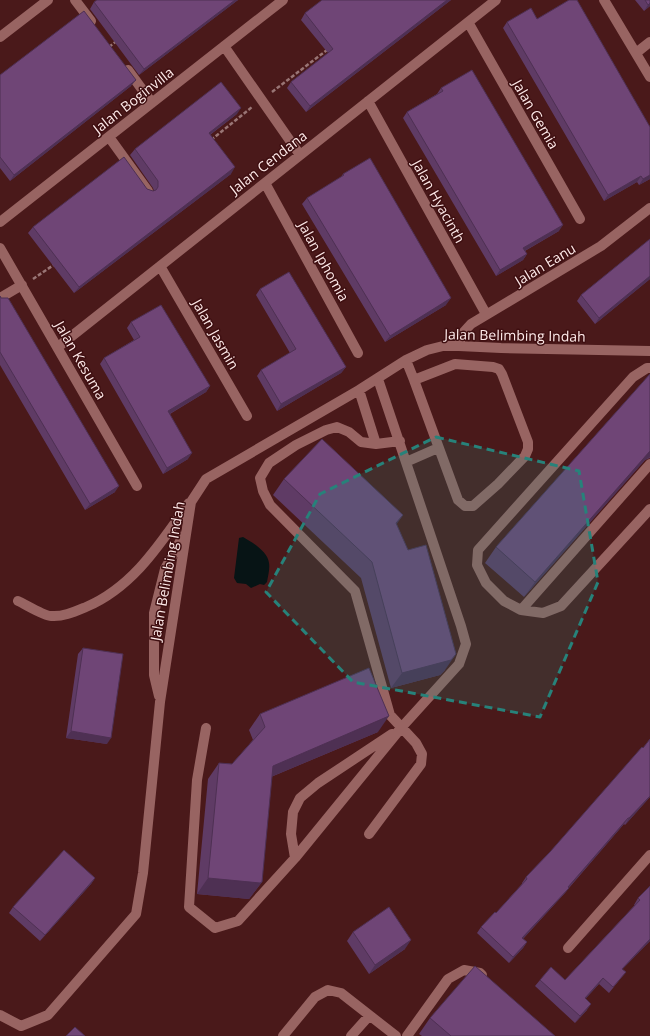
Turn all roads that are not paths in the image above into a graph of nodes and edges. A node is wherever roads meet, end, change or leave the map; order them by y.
1 (48, 0) edge
2 (75, 0) edge
3 (283, 0) edge
4 (496, 0) edge
5 (604, 0) edge
6 (468, 22) junction
7 (97, 29) edge
8 (0, 37) edge
9 (650, 42) edge
10 (224, 46) junction
11 (636, 53) junction
12 (124, 65) edge
13 (650, 77) edge
14 (368, 101) junction
15 (152, 103) junction
16 (109, 137) junction
17 (300, 155) junction
18 (264, 183) junction
19 (148, 191) edge
20 (650, 208) edge
21 (580, 219) dead end
22 (0, 222) edge
23 (0, 248) edge
24 (160, 266) junction
25 (22, 285) junction
26 (0, 298) edge
27 (486, 314) junction
28 (459, 346) junction
29 (58, 347) junction
30 (650, 351) edge
31 (358, 353) dead end
32 (406, 360) junction
33 (650, 368) edge
34 (378, 378) junction
35 (414, 380) junction
36 (359, 390) junction
37 (248, 416) dead end
38 (400, 441) junction
39 (376, 444) junction
40 (438, 448) junction
41 (406, 462) junction
42 (650, 464) edge
43 (137, 486) dead end
44 (191, 502) junction
45 (650, 509) edge
46 (187, 529) junction
47 (18, 600) dead end
48 (521, 610) junction
49 (160, 702) junction
50 (206, 728) dead end
51 (401, 728) junction
52 (369, 834) dead end
53 (650, 855) edge
54 (295, 858) junction
55 (568, 948) dead end
56 (492, 982) edge
57 (0, 1015) edge
58 (369, 1016) junction
59 (283, 1036) edge
60 (351, 1036) edge
61 (396, 1036) edge
62 (407, 1036) edge

1 - 8 street
2 - 7 street
3 - 10 street, Jalan Boginvilla
4 - 6 street, Jalan Cendana
5 - 11 street
6 - 14 street, Jalan Cendana
6 - 21 street, Jalan Gemia
9 - 11 street
10 - 15 street, Jalan Boginvilla
10 - 17 street
11 - 13 street
12 - 15 street
14 - 17 street, Jalan Cendana
14 - 27 street, Jalan Hyacinth
15 - 16 street, Jalan Boginvilla
16 - 19 street
16 - 22 street, Jalan Boginvilla
17 - 18 street, Jalan Cendana
18 - 24 street, Jalan Cendana
18 - 31 street, Jalan Iphomia
20 - 27 street, Jalan Eanu
23 - 25 street, Jalan Kesuma
24 - 29 street, Jalan Cendana
24 - 37 street, Jalan Jasmin
25 - 26 street
25 - 29 street, Jalan Kesuma
27 - 28 street, Jalan Eanu
28 - 30 street, Jalan Belimbing Indah
28 - 32 street, Jalan Belimbing Indah
29 - 43 street, Jalan Kesuma
32 - 34 street, Jalan Belimbing Indah
32 - 35 street
33 - 48 street
34 - 36 street, Jalan Belimbing Indah
34 - 38 street
35 - 40 street
35 - 40 street
36 - 39 street
36 - 44 street, Jalan Belimbing Indah
38 - 39 street
38 - 41 street
39 - 51 street
40 - 41 street
41 - 51 street
42 - 48 street
44 - 46 street, Jalan Belimbing Indah
44 - 47 street
45 - 48 street
46 - 49 street, Jalan Belimbing Indah
46 - 49 street
49 - 57 street, Jalan Belimbing Indah
50 - 54 street
51 - 52 street
51 - 54 street
51 - 54 street
53 - 55 street
56 - 62 street
58 - 59 street
58 - 60 street
58 - 61 street

